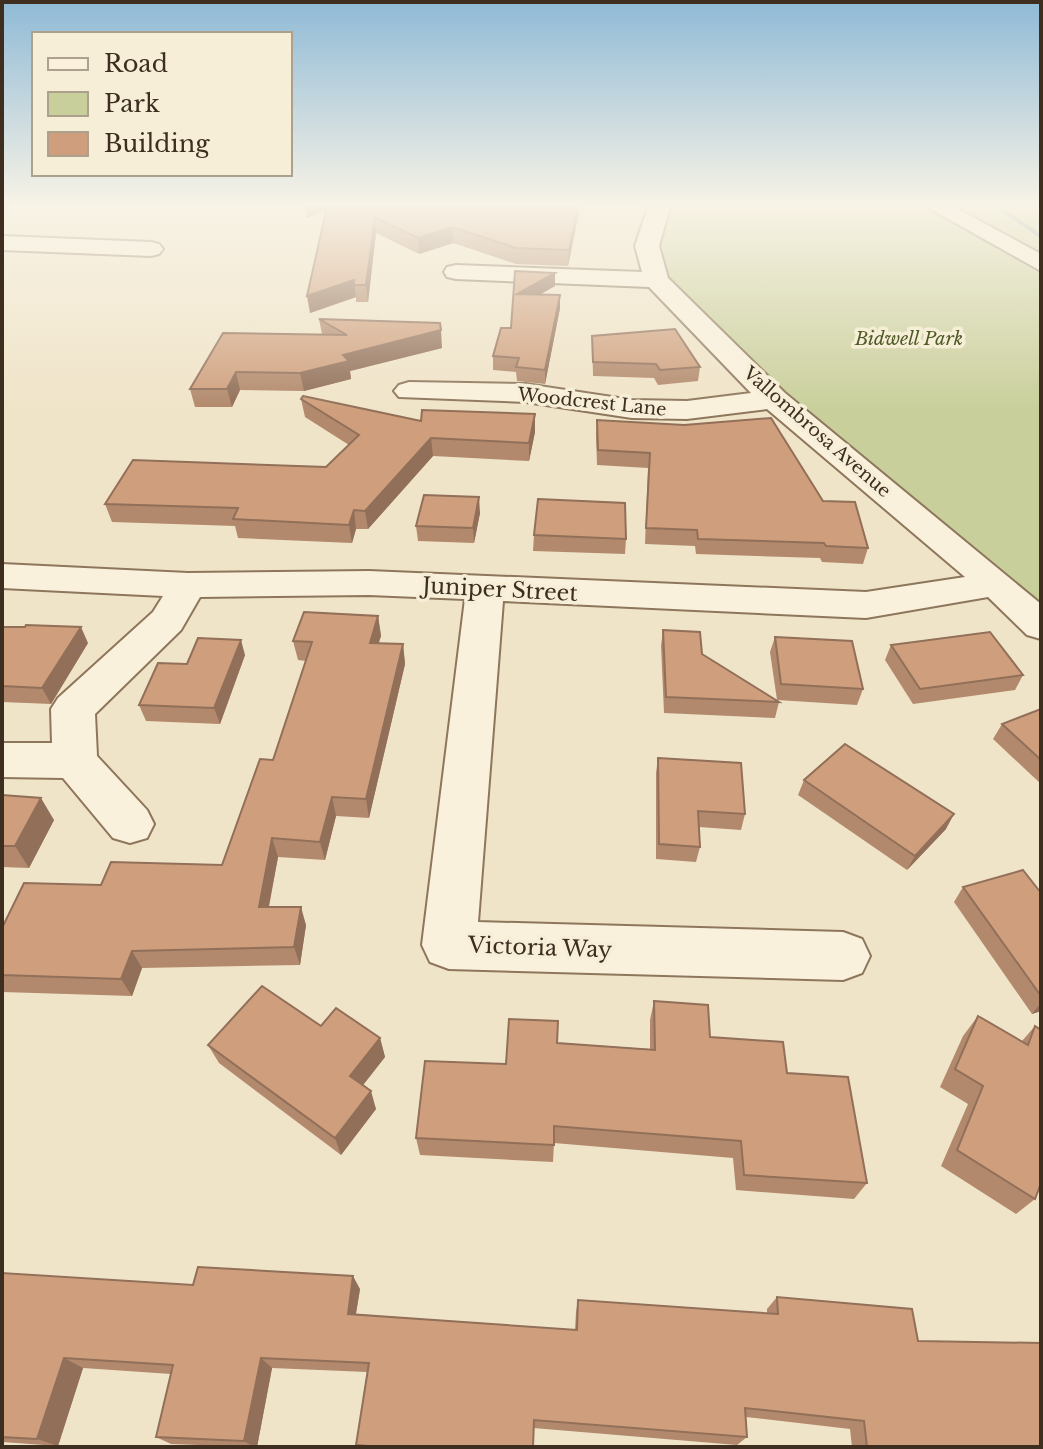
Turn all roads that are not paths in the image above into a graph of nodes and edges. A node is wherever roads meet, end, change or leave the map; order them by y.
1 (522, 275) edge
2 (655, 275) edge
3 (656, 280) junction
4 (409, 391) dead end
5 (774, 399) junction
6 (2, 576) edge
7 (996, 584) junction
8 (188, 585) junction
9 (485, 589) junction
10 (1041, 626) edge
11 (2, 760) edge
12 (75, 761) junction
13 (130, 824) dead end
14 (843, 956) dead end

1 - 3 street
2 - 3 street
3 - 5 street, Vallombrosa Avenue
4 - 5 street, Woodcrest Lane
5 - 7 street, Vallombrosa Avenue
6 - 8 street, Juniper Street
7 - 9 street, Juniper Street
7 - 10 street, Vallombrosa Avenue
8 - 9 street, Juniper Street
8 - 12 street
9 - 14 street, Victoria Way
11 - 12 street
12 - 13 street

